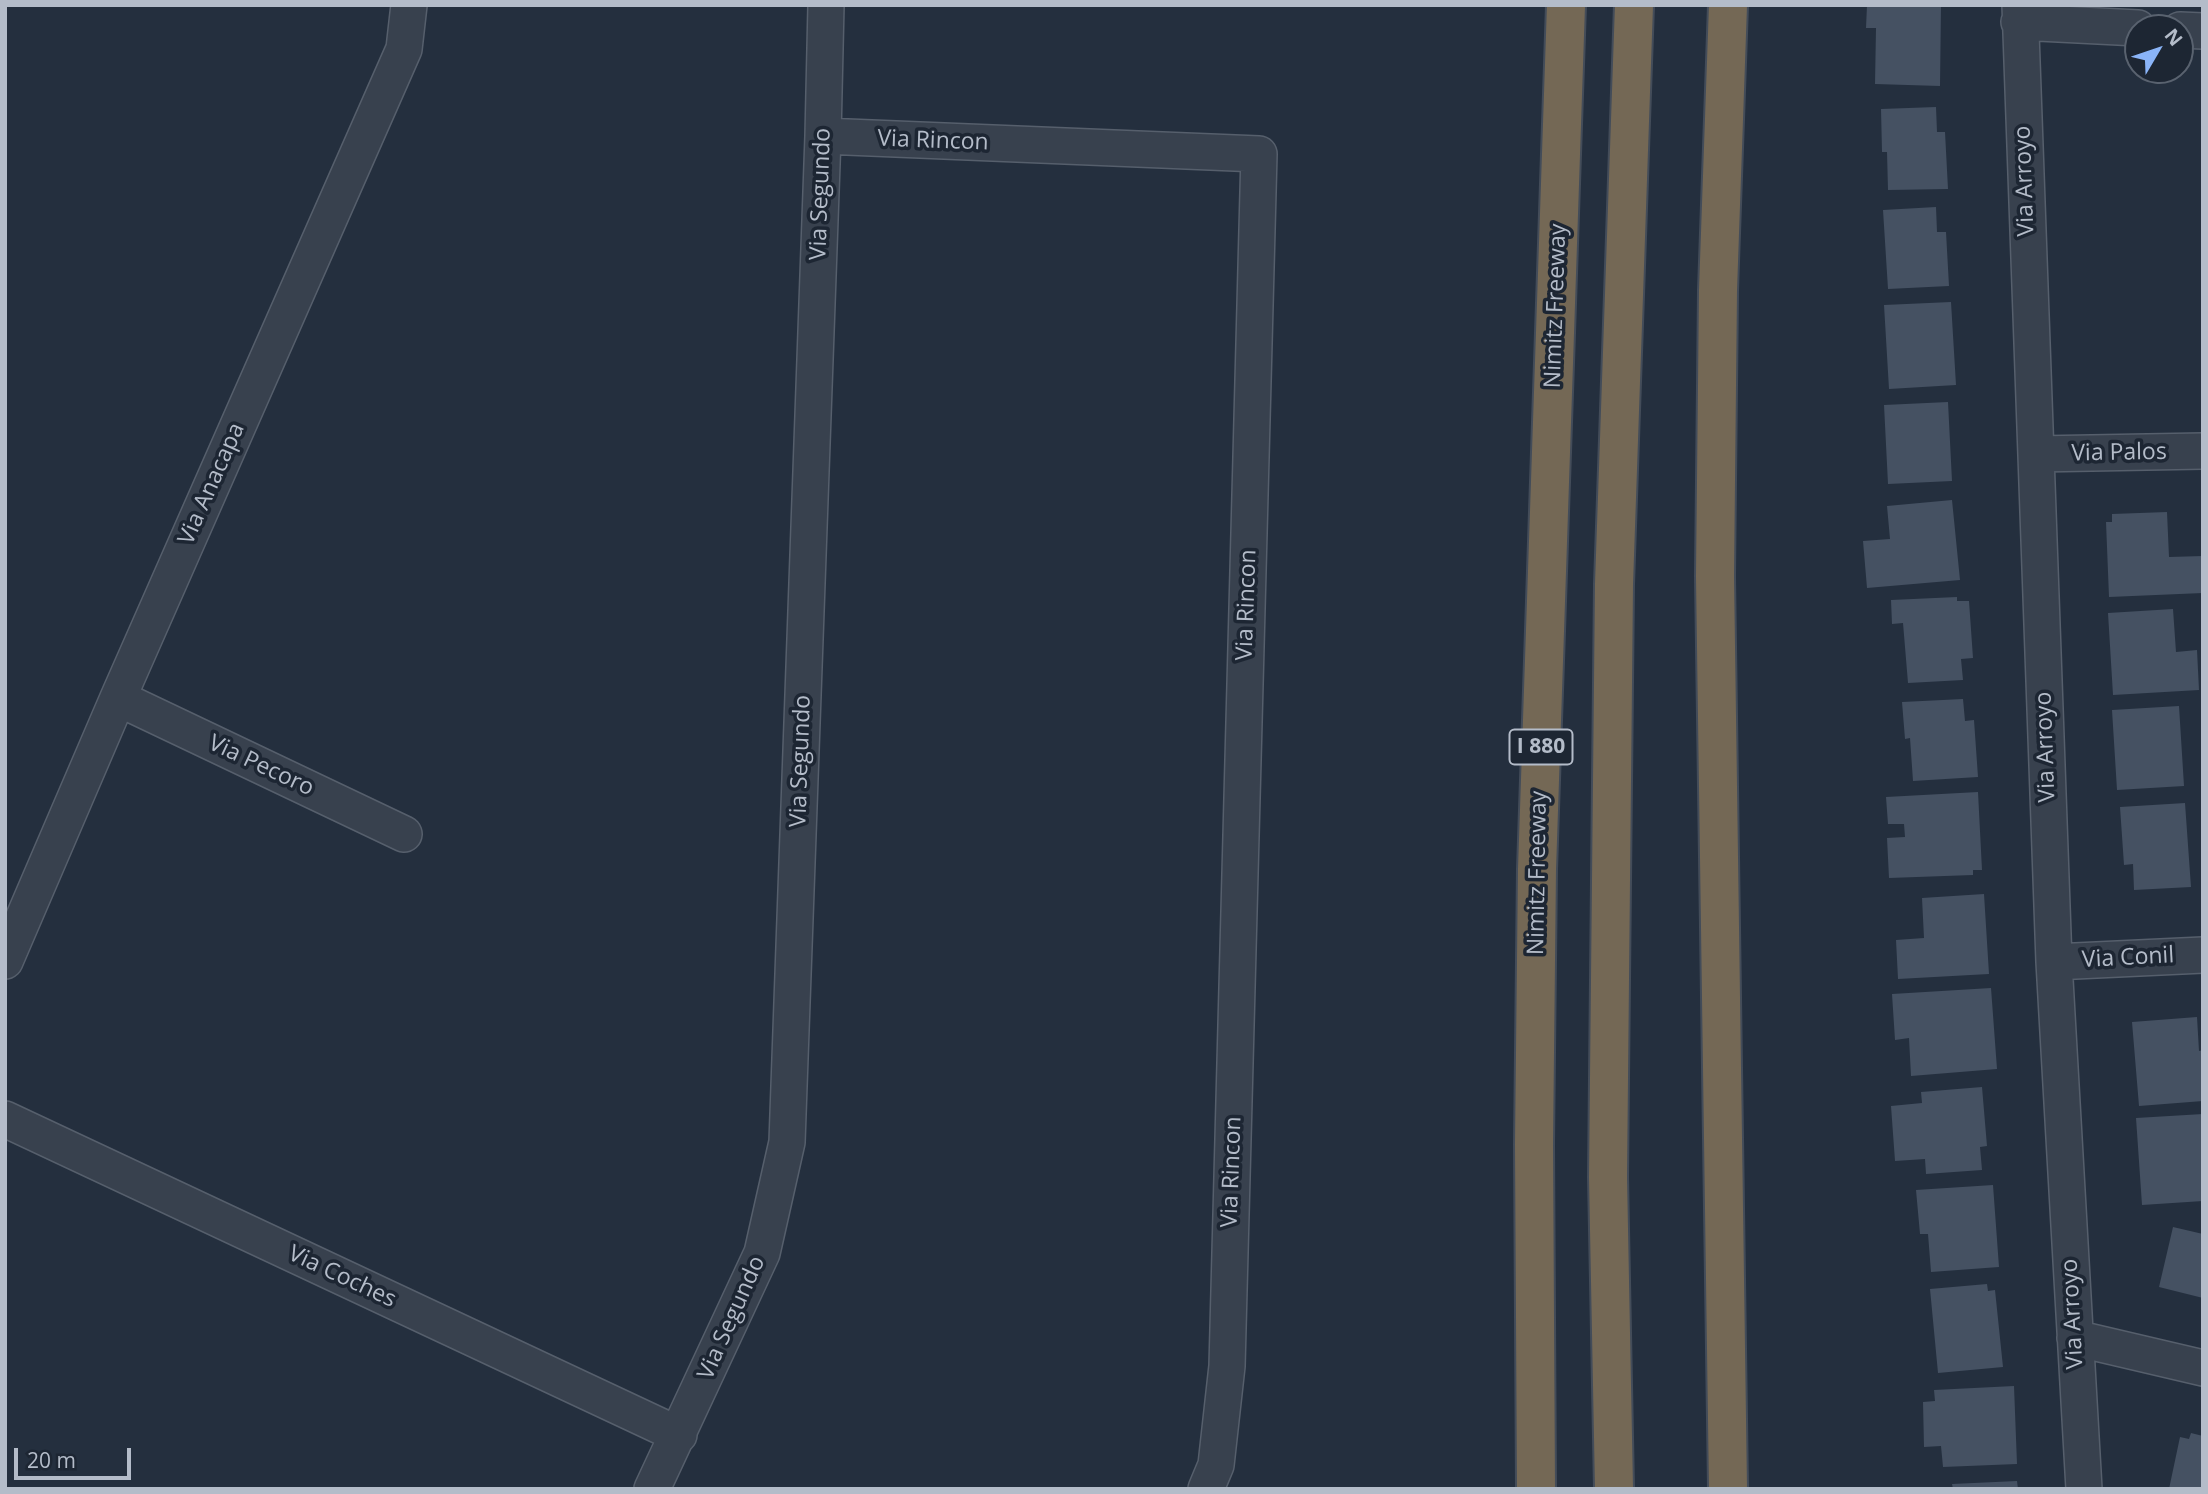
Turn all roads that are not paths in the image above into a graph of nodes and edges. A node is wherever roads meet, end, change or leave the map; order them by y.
1 (409, 5) edge
2 (826, 5) edge
3 (1566, 5) edge
4 (1634, 5) edge
5 (1728, 5) edge
6 (2020, 14) edge
7 (2124, 26) edge
8 (823, 136) junction
9 (2203, 451) edge
10 (2036, 454) junction
11 (118, 698) junction
12 (404, 834) dead end
13 (2203, 955) edge
14 (5, 961) edge
15 (2054, 962) junction
16 (5, 1119) edge
17 (2075, 1338) junction
18 (2203, 1368) edge
19 (679, 1435) junction
20 (652, 1489) edge
21 (1206, 1489) edge
22 (1536, 1489) edge
23 (1614, 1489) edge
24 (1728, 1489) edge
25 (2084, 1489) edge

1 - 11 street, Via Anacapa
2 - 8 street, Via Segundo
3 - 22 highway, Nimitz Freeway / I 880
4 - 23 highway
5 - 24 highway
6 - 7 street
6 - 10 street, Via Arroyo
8 - 19 street, Via Segundo
8 - 21 street, Via Rincon
9 - 10 street, Via Palos
10 - 15 street, Via Arroyo
11 - 12 street, Via Pecoro
11 - 14 street, Via Anacapa
13 - 15 street, Via Conil
15 - 17 street, Via Arroyo
16 - 19 street, Via Coches
17 - 18 street
17 - 25 street, Via Arroyo
19 - 20 street, Via Segundo

